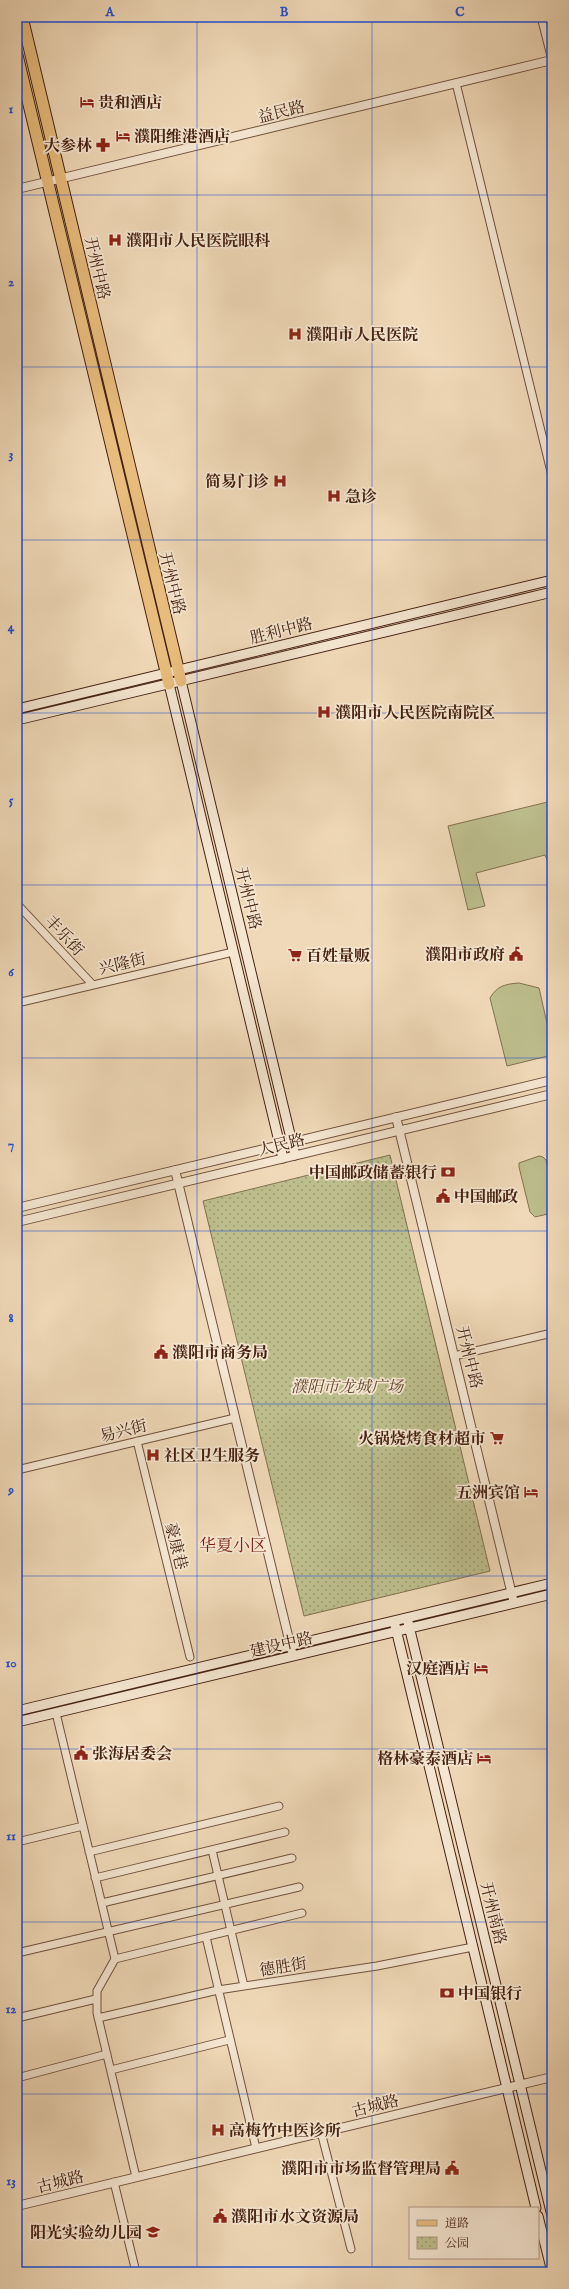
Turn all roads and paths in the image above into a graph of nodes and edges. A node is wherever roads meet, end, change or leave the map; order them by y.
1 (22, 17) edge
2 (541, 17) edge
3 (17, 55) edge
4 (552, 60) edge
5 (456, 83) junction
6 (60, 178) junction
7 (47, 182) junction
8 (17, 189) edge
9 (552, 476) edge
10 (552, 580) edge
11 (552, 592) edge
12 (179, 676) junction
13 (167, 678) junction
14 (17, 709) edge
15 (17, 720) edge
16 (17, 904) edge
17 (233, 952) junction
18 (93, 985) junction
19 (17, 1003) edge
20 (552, 1080) edge
21 (552, 1094) edge
22 (396, 1117) junction
23 (399, 1130) junction
24 (292, 1142) junction
25 (280, 1145) junction
26 (295, 1155) junction
27 (283, 1158) junction
28 (175, 1170) junction
29 (178, 1183) junction
30 (17, 1208) edge
31 (17, 1222) edge
32 (552, 1333) edge
33 (454, 1356) junction
34 (235, 1418) junction
35 (137, 1441) junction
36 (17, 1470) edge
37 (552, 1583) edge
38 (511, 1593) junction
39 (552, 1594) edge
40 (514, 1603) junction
41 (407, 1618) junction
42 (394, 1621) junction
43 (410, 1628) junction
44 (396, 1632) junction
45 (290, 1646) junction
46 (293, 1656) junction
47 (190, 1657) dead end
48 (17, 1711) edge
49 (56, 1713) junction
50 (17, 1722) edge
51 (280, 1806) dead end
52 (83, 1826) junction
53 (285, 1832) dead end
54 (17, 1842) edge
55 (212, 1850) junction
56 (89, 1852) junction
57 (292, 1858) dead end
58 (218, 1875) junction
59 (96, 1878) junction
60 (299, 1887) dead end
61 (102, 1903) junction
62 (225, 1904) junction
63 (302, 1913) dead end
64 (231, 1930) junction
65 (108, 1931) junction
66 (206, 1937) junction
67 (473, 1947) junction
68 (17, 1953) edge
69 (115, 1959) junction
70 (244, 1986) junction
71 (218, 1990) junction
72 (96, 1999) junction
73 (17, 2018) edge
74 (98, 2018) junction
75 (229, 2040) junction
76 (107, 2054) junction
77 (111, 2070) junction
78 (552, 2077) edge
79 (17, 2078) edge
80 (520, 2084) junction
81 (507, 2088) junction
82 (321, 2132) junction
83 (256, 2148) junction
84 (136, 2177) junction
85 (114, 2182) junction
86 (17, 2206) edge
87 (536, 2207) edge
88 (552, 2216) edge
89 (539, 2220) edge
90 (351, 2249) dead end
91 (136, 2272) edge
92 (552, 2272) edge

1 - 6 main road, 开州中路
2 - 4 street
3 - 7 main road, 开州中路
4 - 5 street, 益民路
5 - 6 street, 益民路
5 - 9 street
6 - 7 street, 益民路
6 - 12 main road, 开州中路
7 - 8 street, 益民路
7 - 13 main road, 开州中路
10 - 12 main road, 胜利中路
11 - 12 main road, 胜利中路
12 - 13 main road, 胜利中路
12 - 24 main road, 开州中路
13 - 14 main road, 胜利中路
13 - 15 main road, 胜利中路
13 - 17 main road, 开州中路
16 - 18 street, 丰乐街
17 - 18 street, 兴隆街
17 - 25 main road, 开州中路
18 - 19 street, 兴隆街
20 - 22 street, 人民路
21 - 23 street, 人民路
22 - 23 street, 开州中路
22 - 24 street, 人民路
23 - 26 street, 人民路
23 - 33 street, 开州中路
24 - 25 street, 人民路
24 - 26 main road, 开州中路
25 - 27 main road, 开州中路
25 - 28 street, 人民路
26 - 27 street, 人民路
27 - 29 street, 人民路
28 - 29 street
28 - 30 street, 人民路
29 - 31 street, 人民路
29 - 34 street
32 - 33 street
33 - 38 street, 开州中路
34 - 35 street, 易兴街
34 - 45 street
35 - 36 street, 易兴街
35 - 47 street, 豪康巷
37 - 38 main road, 建设中路
38 - 40 street, 开州中路
38 - 41 main road, 建设中路
39 - 40 main road, 建设中路
40 - 43 main road, 建设中路
41 - 42 main road, 建设中路
41 - 43 main road, 开州南路
42 - 44 main road, 开州南路
42 - 45 main road, 建设中路
43 - 44 main road, 建设中路
43 - 80 main road, 开州南路
44 - 46 main road, 建设中路
44 - 67 main road, 开州南路
45 - 46 street
45 - 48 main road, 建设中路
46 - 49 main road, 建设中路
49 - 50 main road, 建设中路
49 - 52 street
51 - 56 street
52 - 54 street
52 - 56 street
53 - 55 street
55 - 58 street
55 - 59 street
56 - 59 street
57 - 58 street
58 - 61 street
58 - 62 street
59 - 61 street
60 - 62 street
61 - 65 street
62 - 64 street
62 - 65 street
63 - 64 street
64 - 66 street
64 - 70 street
65 - 68 street
65 - 69 street
66 - 69 street
66 - 71 street
67 - 70 street, 德胜街
67 - 81 main road, 开州南路
69 - 72 street
70 - 71 street, 德胜街
71 - 74 street, 德胜街
71 - 75 street
72 - 73 street
72 - 74 street
74 - 76 street
75 - 77 street
75 - 83 street
76 - 77 street
76 - 79 street
77 - 84 street
78 - 80 street, 古城路
80 - 81 street, 古城路
80 - 88 main road, 开州南路
81 - 82 street, 古城路
81 - 87 main road, 开州南路
82 - 83 street, 古城路
82 - 90 street
83 - 84 street, 古城路
84 - 85 street, 古城路
85 - 86 street, 古城路
85 - 91 street
89 - 92 main road

